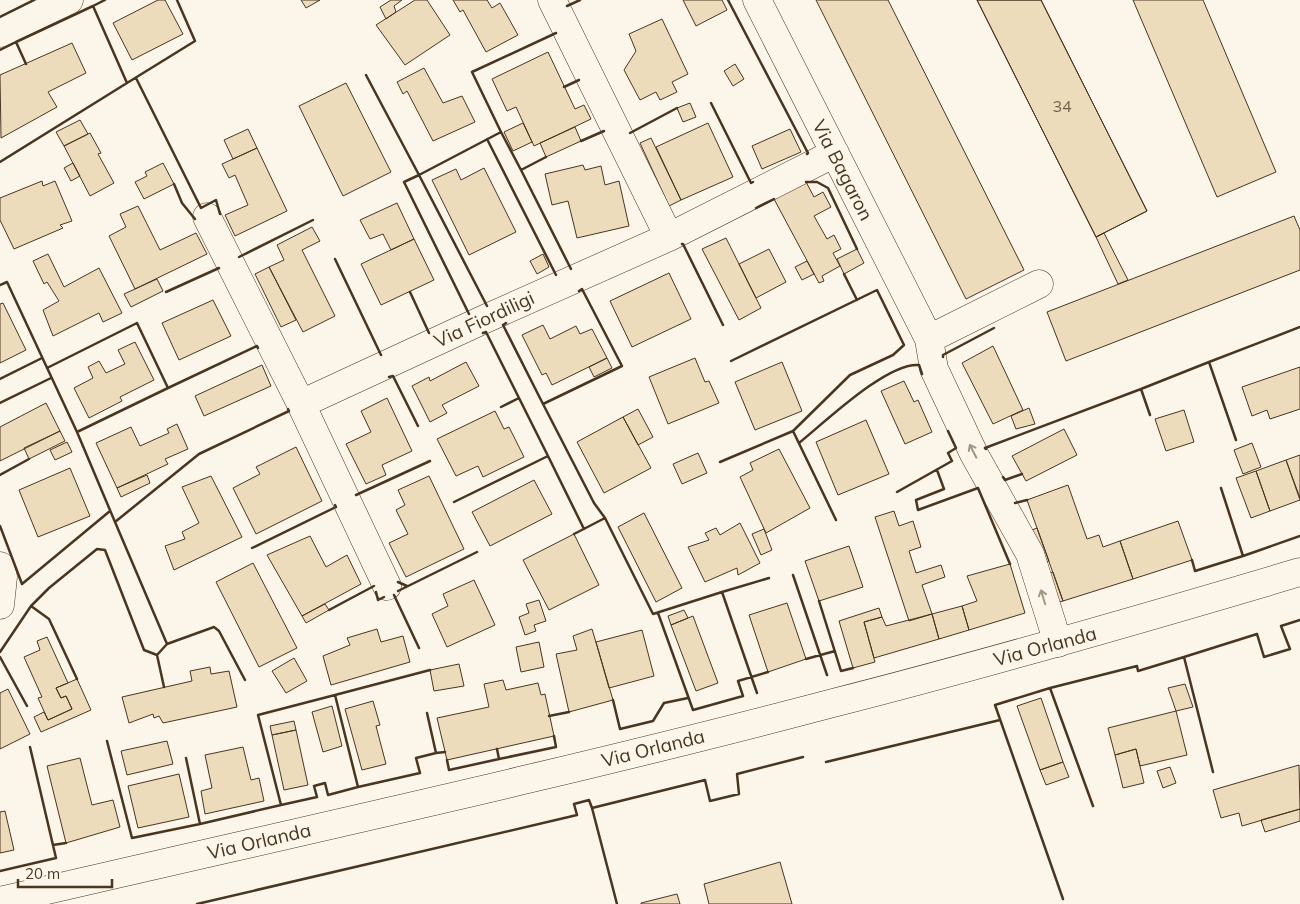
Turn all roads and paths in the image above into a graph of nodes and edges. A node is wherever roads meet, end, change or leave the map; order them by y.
1 (69, 0) edge
2 (552, 0) edge
3 (757, 0) edge
4 (0, 33) edge
5 (835, 153) junction
6 (207, 217) dead end
7 (669, 237) junction
8 (1039, 284) dead end
9 (929, 339) junction
10 (301, 404) junction
11 (0, 566) edge
12 (1300, 572) edge
13 (387, 586) dead end
14 (0, 605) edge
15 (1058, 643) junction
16 (0, 900) edge

1 - 4 street
2 - 7 street
3 - 5 street, Via Bagaron
5 - 7 street, Via Fiordiligi
5 - 9 street, Via Bagaron
6 - 10 street
7 - 10 street, Via Fiordiligi
8 - 9 street
15 -> 9 street, Via Bagaron
10 - 13 street
11 - 14 street
12 - 15 street, Via Orlanda
15 - 16 street, Via Orlanda

